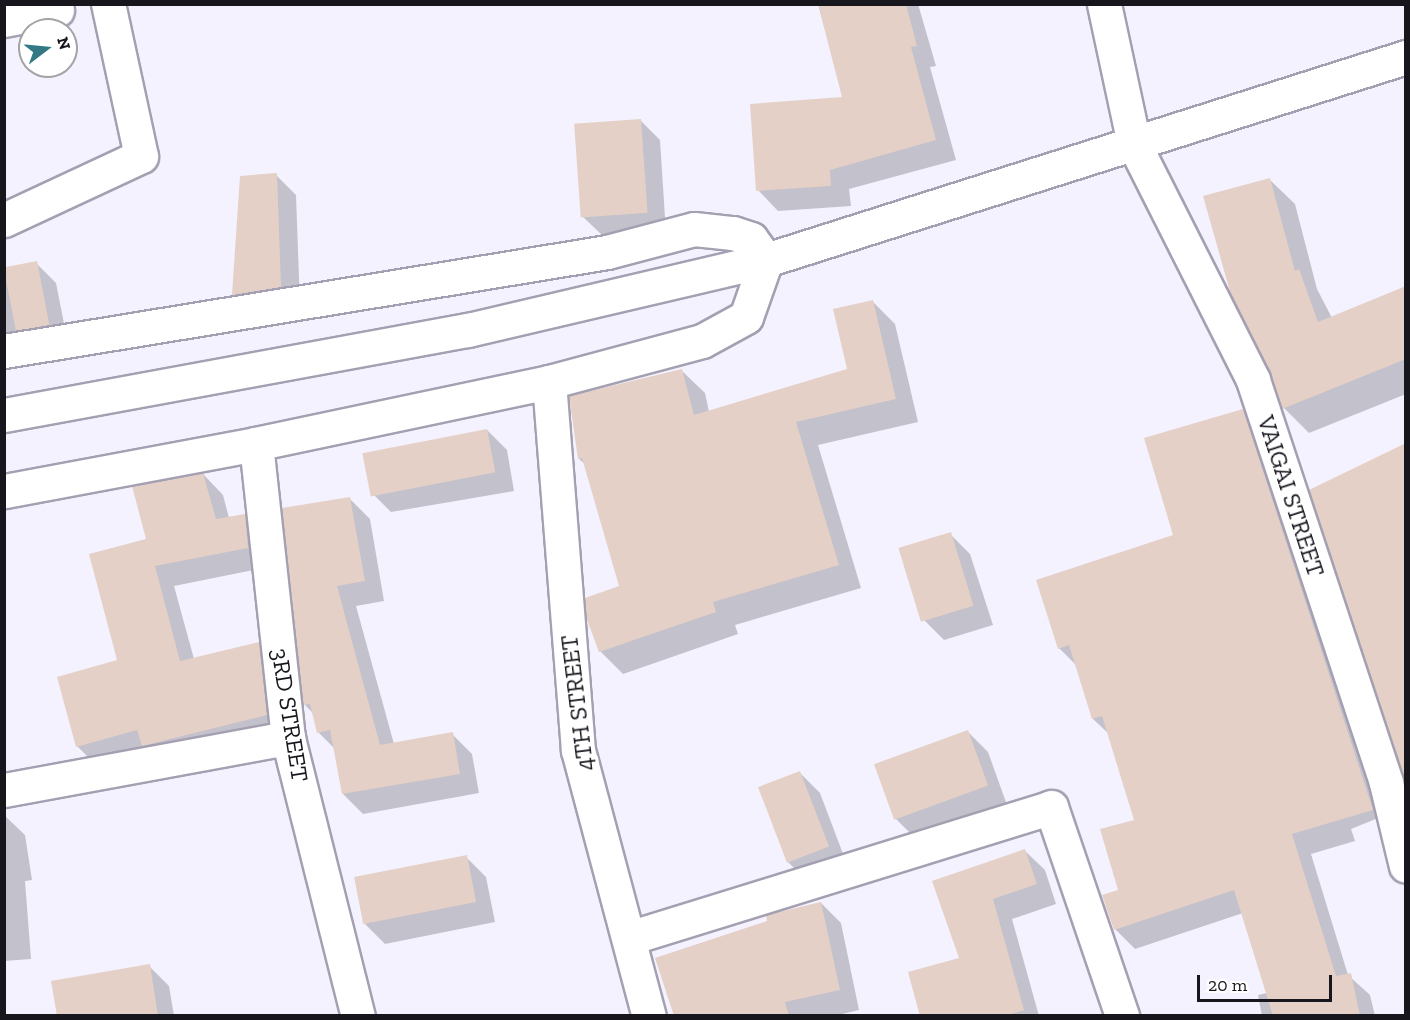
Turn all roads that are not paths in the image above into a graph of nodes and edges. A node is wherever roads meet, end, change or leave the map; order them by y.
1 (108, 4) edge
2 (1104, 4) edge
3 (57, 10) dead end
4 (4, 20) edge
5 (1406, 57) edge
6 (1134, 144) junction
7 (4, 220) edge
8 (766, 260) junction
9 (4, 351) edge
10 (549, 382) junction
11 (4, 414) edge
12 (256, 444) junction
13 (4, 491) edge
14 (288, 738) junction
15 (4, 790) edge
16 (1406, 866) edge
17 (629, 938) junction
18 (358, 1016) edge
19 (649, 1016) edge
20 (1122, 1016) edge

1 - 7 street
2 - 6 street, VAIGAI STREET
3 - 4 street
5 - 6 street
6 - 8 street
6 - 16 street, VAIGAI STREET
8 - 9 street
8 - 10 street
8 - 11 street
10 - 12 street
10 - 17 street, 4TH STREET
12 - 13 street
12 - 14 street, 3RD STREET
14 - 15 street
14 - 18 street, 3RD STREET
17 - 19 street, 4TH STREET
17 - 20 street

